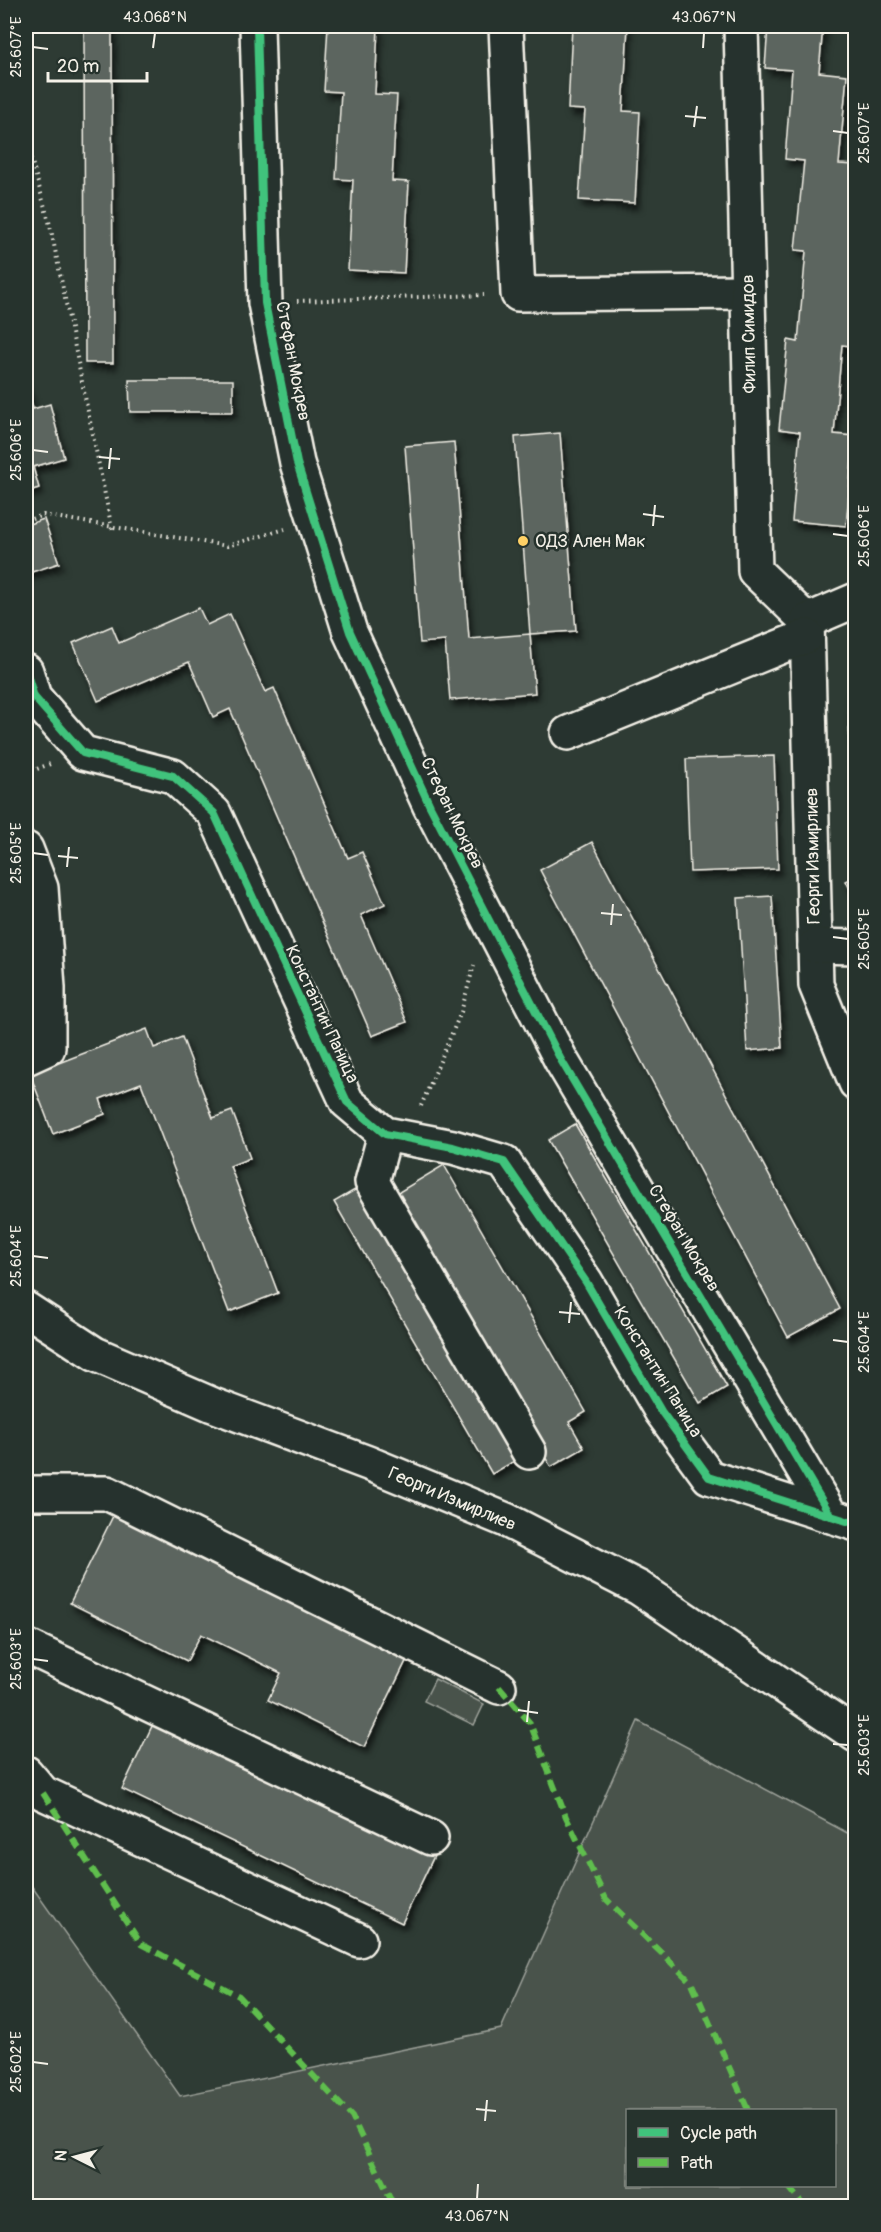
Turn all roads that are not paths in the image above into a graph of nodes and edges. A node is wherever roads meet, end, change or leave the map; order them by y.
1 (257, 26) edge
2 (506, 26) edge
3 (741, 26) edge
4 (748, 292) junction
5 (855, 600) edge
6 (807, 628) junction
7 (26, 671) edge
8 (568, 733) dead end
9 (26, 849) edge
10 (815, 946) junction
11 (855, 946) edge
12 (26, 1058) edge
13 (855, 1083) edge
14 (385, 1134) junction
15 (26, 1309) edge
16 (529, 1452) dead end
17 (26, 1493) edge
18 (843, 1520) edge
19 (26, 1646) edge
20 (499, 1687) dead end
21 (855, 1735) edge
22 (26, 1773) edge
23 (430, 1838) dead end
24 (359, 1940) dead end

1 - 18 street, Стефан Мокрев
2 - 4 street
3 - 4 street, Филип Симидов
4 - 6 street, Филип Симидов
5 - 6 street
6 - 8 street
6 - 10 street, Георги Измирлиев
7 - 14 street, Константин Паница
9 - 12 street
10 - 11 street
10 - 13 street, Георги Измирлиев
14 - 16 street
14 - 18 street, Константин Паница
15 - 21 street, Георги Измирлиев
17 - 20 street
19 - 23 street
22 - 24 street

